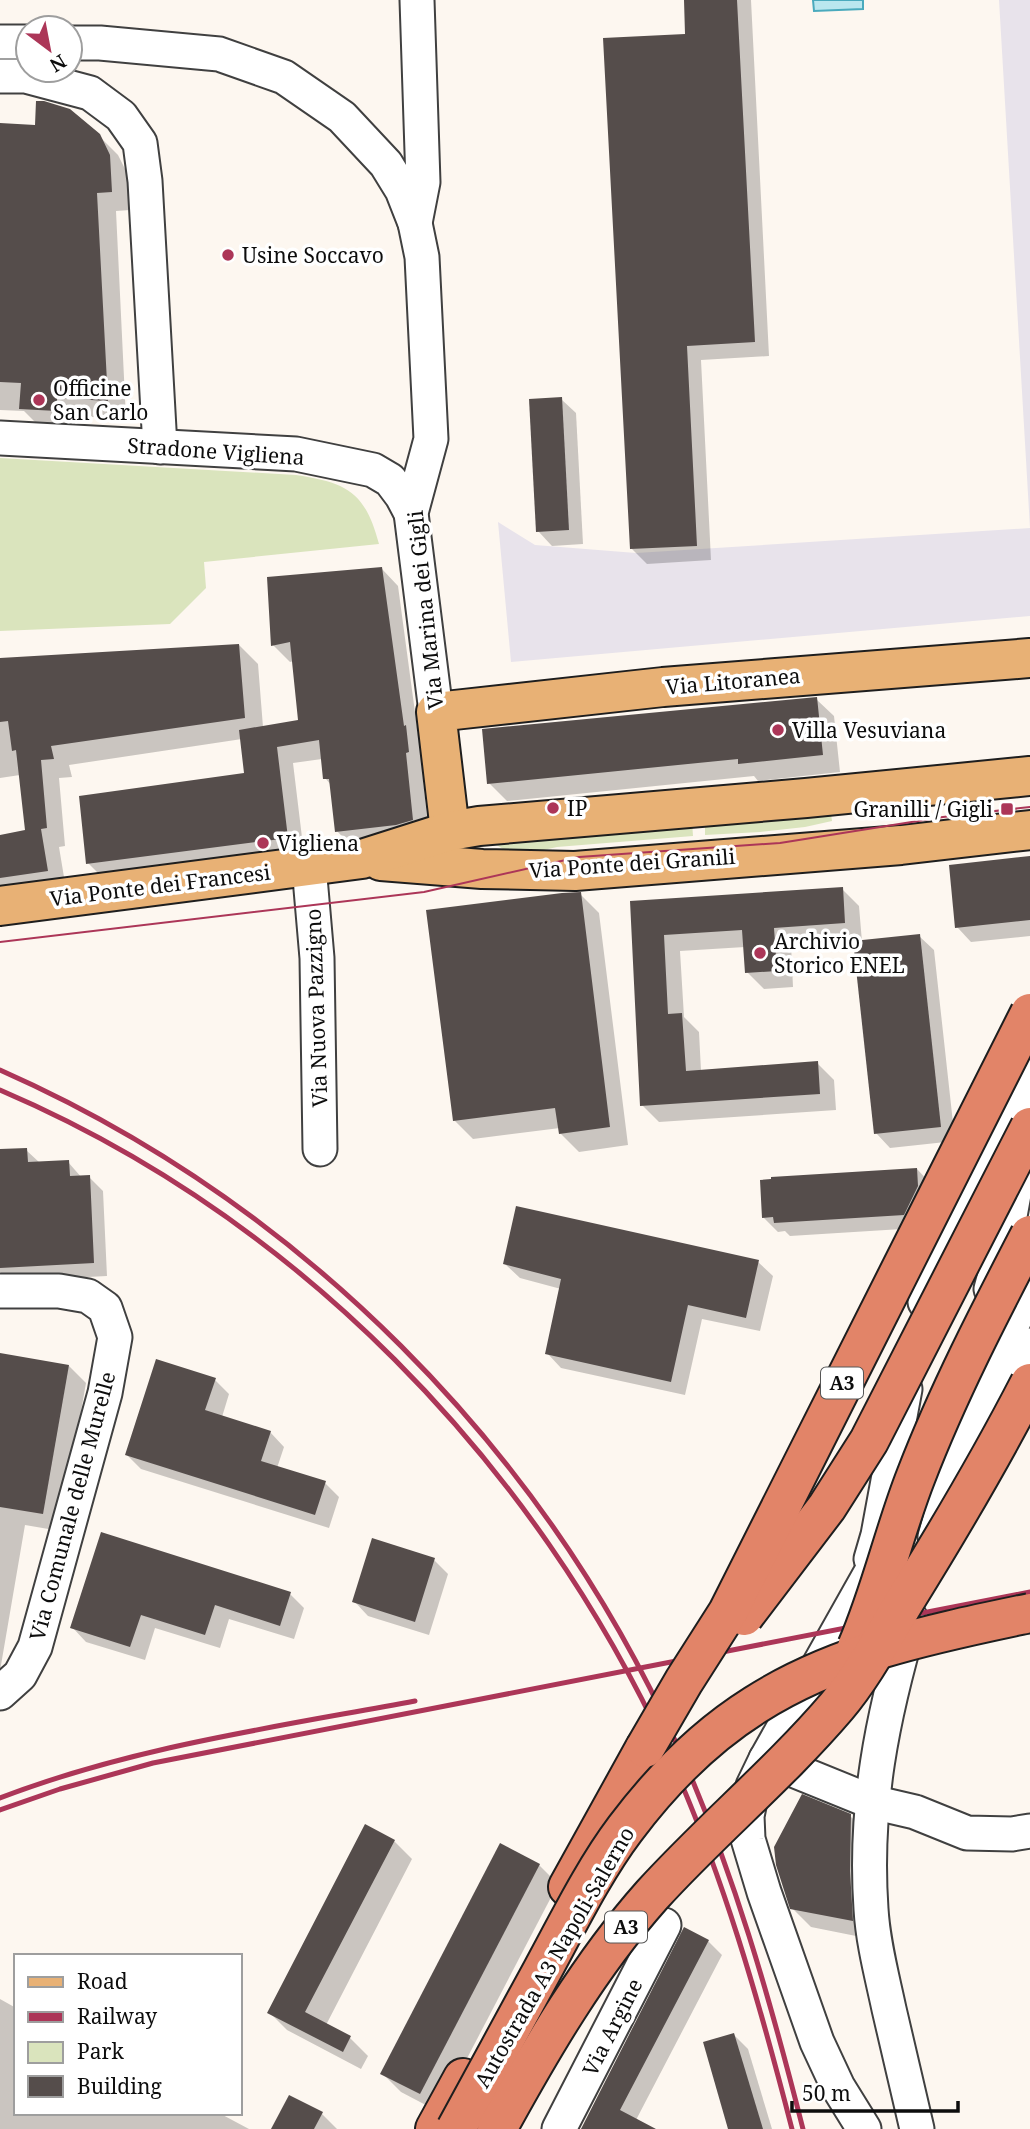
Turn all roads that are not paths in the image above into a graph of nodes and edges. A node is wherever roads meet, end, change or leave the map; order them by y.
1 (417, 0) edge
2 (84, 43) edge
3 (0, 76) edge
4 (415, 223) junction
5 (0, 439) edge
6 (160, 447) junction
7 (411, 513) junction
8 (1030, 658) edge
9 (436, 712) junction
10 (1030, 776) edge
11 (1030, 830) edge
12 (450, 831) junction
13 (365, 859) junction
14 (309, 866) junction
15 (515, 870) junction
16 (0, 906) edge
17 (1030, 1013) edge
18 (1030, 1075) edge
19 (1030, 1107) edge
20 (1030, 1127) edge
21 (320, 1149) dead end
22 (1030, 1235) edge
23 (1030, 1284) edge
24 (0, 1291) edge
25 (1030, 1345) edge
26 (1030, 1383) edge
27 (940, 1521) junction
28 (862, 1588) junction
29 (1030, 1614) edge
30 (1030, 1633) edge
31 (0, 1693) edge
32 (645, 1748) junction
33 (779, 1757) junction
34 (872, 1802) junction
35 (1024, 1837) edge
36 (664, 1925) dead end
37 (435, 2129) edge
38 (456, 2129) edge
39 (472, 2129) edge
40 (497, 2129) edge
41 (559, 2129) edge
42 (864, 2129) edge
43 (917, 2129) edge

1 - 4 street
2 - 4 street, Via Marina dei Gigli
3 - 6 street
4 - 7 street, Via Marina dei Gigli
5 - 6 street, Stradone Vigliena
6 - 7 street, Stradone Vigliena
7 - 9 street, Via Marina dei Gigli
8 - 9 main road, Via Litoranea
9 - 12 main road, Via Marina dei Gigli
10 - 12 main road
11 - 15 main road, Via Ponte dei Granili
12 - 13 main road
12 - 15 main road
13 - 14 main road, Via Ponte dei Francesi
13 - 15 main road, Via Ponte dei Granili
14 - 16 main road, Via Ponte dei Francesi
14 - 21 street, Via Nuova Pazzigno
17 - 32 highway, A3, bridge
18 - 28 street
19 - 28 street
20 - 32 highway, A3, bridge
22 - 33 highway, A3, bridge
23 - 27 street
24 - 31 street, Via Comunale delle Murelle
25 - 27 street
26 - 33 highway, A3, bridge
27 - 34 street
28 - 33 street
29 - 38 highway, Autostrada A3 Napoli-Salerno / A3, bridge
30 - 39 highway, Autostrada A3 Napoli-Salerno / A3
32 - 37 highway, A3
33 - 34 street
33 - 40 highway, A3, bridge
33 - 42 street
34 - 35 street
34 - 43 street
36 - 41 street, Via Argine

